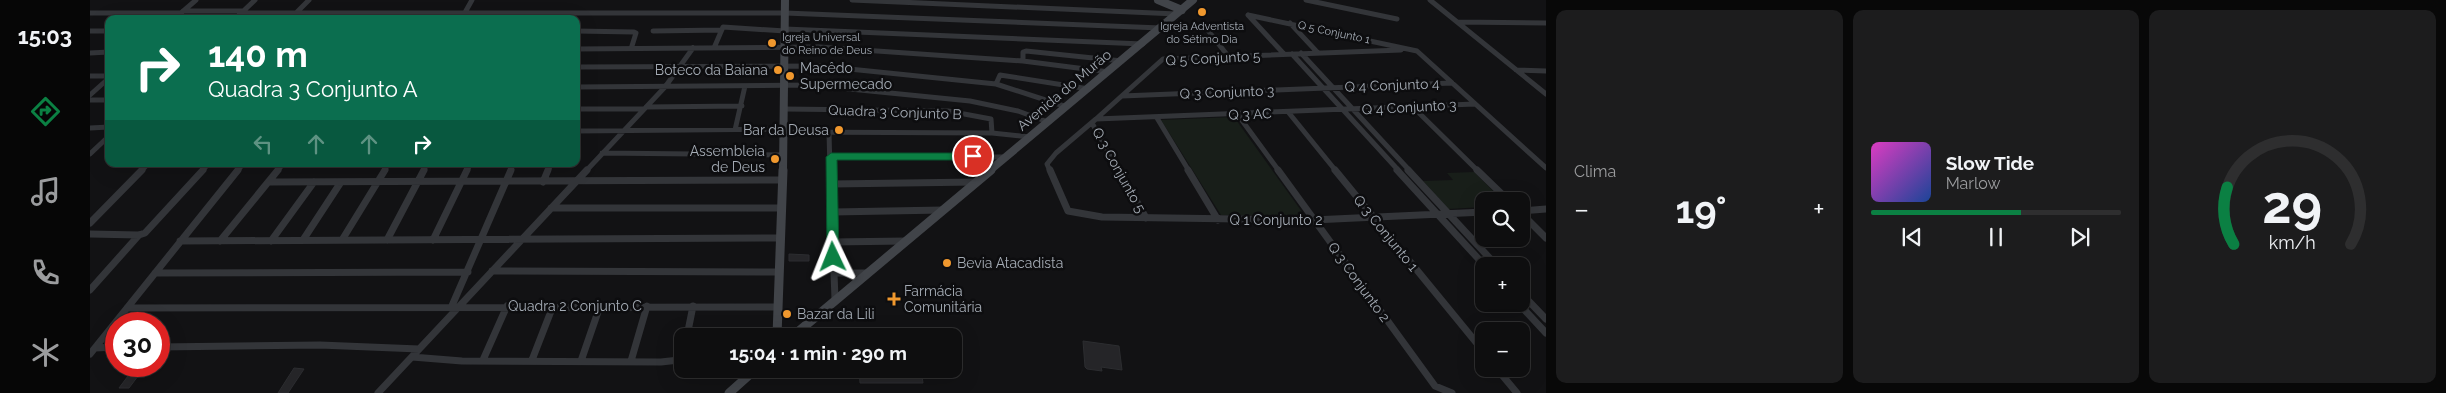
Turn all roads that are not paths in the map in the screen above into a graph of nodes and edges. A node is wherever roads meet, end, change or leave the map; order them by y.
1 (196, 0) edge
2 (255, 0) edge
3 (309, 0) edge
4 (472, 0) edge
5 (785, 0) edge
6 (852, 0) edge
7 (1158, 0) edge
8 (1193, 0) edge
9 (1306, 0) edge
10 (1430, 0) edge
11 (1312, 1) edge
12 (182, 12) junction
13 (242, 12) junction
14 (1179, 12) junction
15 (90, 13) edge
16 (785, 13) junction
17 (294, 14) junction
18 (179, 15) edge
19 (239, 15) edge
20 (350, 15) edge
21 (463, 15) edge
22 (580, 16) edge
23 (1397, 19) dead end
24 (1457, 22) junction
25 (1290, 23) junction
26 (1546, 23) edge
27 (1203, 24) dead end
28 (1161, 28) junction
29 (721, 30) junction
30 (785, 30) junction
31 (90, 31) edge
32 (105, 31) edge
33 (580, 31) edge
34 (653, 31) dead end
35 (1142, 44) junction
36 (785, 47) junction
37 (693, 48) junction
38 (714, 48) junction
39 (580, 49) edge
40 (631, 49) junction
41 (1411, 49) junction
42 (105, 52) edge
43 (90, 53) edge
44 (1301, 53) junction
45 (1318, 53) junction
46 (1284, 54) junction
47 (1292, 54) junction
48 (1228, 56) junction
49 (1023, 60) junction
50 (1122, 61) junction
51 (785, 65) junction
52 (580, 67) edge
53 (679, 67) junction
54 (1516, 70) junction
55 (1546, 71) edge
56 (1110, 72) junction
57 (90, 76) edge
58 (105, 77) edge
59 (105, 81) edge
60 (1452, 83) junction
61 (996, 84) junction
62 (784, 85) junction
63 (745, 86) junction
64 (580, 87) edge
65 (665, 87) junction
66 (1332, 87) junction
67 (1323, 88) junction
68 (1089, 89) junction
69 (1546, 94) edge
70 (90, 95) edge
71 (1122, 96) junction
72 (90, 100) edge
73 (105, 100) edge
74 (1475, 104) junction
75 (742, 106) junction
76 (1066, 106) junction
77 (1413, 107) junction
78 (645, 108) junction
79 (580, 109) edge
80 (785, 109) junction
81 (1343, 110) junction
82 (1352, 110) junction
83 (1289, 112) junction
84 (1238, 114) junction
85 (1157, 118) junction
86 (1094, 121) junction
87 (1048, 122) junction
88 (105, 127) edge
89 (90, 128) edge
90 (735, 130) junction
91 (580, 131) edge
92 (623, 131) junction
93 (785, 131) junction
94 (829, 132) junction
95 (992, 133) junction
96 (1030, 137) junction
97 (105, 140) edge
98 (602, 153) junction
99 (90, 154) edge
100 (784, 155) junction
101 (831, 157) junction
102 (1007, 157) junction
103 (145, 167) edge
104 (205, 167) edge
105 (241, 167) edge
106 (281, 167) edge
107 (386, 167) edge
108 (426, 167) edge
109 (469, 167) edge
110 (512, 167) edge
111 (550, 167) edge
112 (1546, 168) edge
113 (782, 180) junction
114 (505, 181) junction
115 (269, 182) junction
116 (314, 182) junction
117 (341, 182) junction
118 (377, 182) junction
119 (418, 182) junction
120 (462, 182) junction
121 (543, 182) junction
122 (574, 182) junction
123 (976, 182) junction
124 (832, 184) junction
125 (1500, 192) edge
126 (551, 208) junction
127 (781, 208) junction
128 (1546, 209) edge
129 (943, 210) junction
130 (1530, 211) edge
131 (832, 212) junction
132 (1475, 213) edge
133 (1449, 214) junction
134 (1438, 215) junction
135 (1146, 218) junction
136 (1374, 218) junction
137 (1218, 220) junction
138 (1313, 220) junction
139 (1530, 221) edge
140 (90, 223) edge
141 (90, 234) edge
142 (139, 235) junction
143 (779, 238) junction
144 (1546, 238) edge
145 (480, 239) junction
146 (522, 239) junction
147 (303, 240) junction
148 (342, 240) junction
149 (388, 240) junction
150 (433, 240) junction
151 (180, 241) junction
152 (220, 241) junction
153 (271, 241) junction
154 (907, 241) junction
155 (832, 242) junction
156 (1477, 257) edge
157 (1489, 257) edge
158 (492, 271) junction
159 (468, 272) junction
160 (778, 272) junction
161 (155, 273) junction
162 (834, 273) junction
163 (866, 273) junction
164 (90, 290) edge
165 (835, 300) junction
166 (1530, 302) edge
167 (507, 306) junction
168 (553, 306) junction
169 (600, 306) junction
170 (647, 306) junction
171 (693, 306) junction
172 (454, 307) junction
173 (127, 308) junction
174 (777, 308) junction
175 (1526, 312) edge
176 (1546, 319) edge
177 (689, 328) edge
178 (777, 328) edge
179 (802, 328) edge
180 (1546, 333) edge
181 (1475, 341) edge
182 (170, 347) edge
183 (419, 349) junction
184 (93, 351) edge
185 (412, 357) junction
186 (483, 360) junction
187 (532, 360) junction
188 (581, 361) junction
189 (631, 361) junction
190 (674, 361) edge
191 (1504, 377) edge
192 (746, 378) edge
193 (378, 393) edge
194 (729, 393) edge
195 (1452, 393) edge
196 (1517, 393) edge

1 - 12 street
2 - 13 street
3 - 17 street
4 - 21 street
5 - 16 street
6 - 14 street
7 - 14 street
8 - 14 street, Avenida do Murão
9 - 11 street
10 - 24 street
11 - 23 street
12 - 13 street
12 - 15 street
12 - 18 street
13 - 17 street
13 - 19 street
14 - 28 street, Avenida do Murão
16 - 22 street
16 - 28 street
16 - 30 street
17 - 20 street
24 - 26 street
24 - 54 street
25 - 41 street, Q 5 Conjunto 1
25 - 45 street
25 - 46 street, Q 5 Conjunto 1
27 - 48 street
28 - 35 street, Avenida do Murão
29 - 30 street
29 - 34 street
29 - 38 street
30 - 35 street
30 - 36 street
31 - 32 street
33 - 40 street
35 - 50 street, Avenida do Murão
36 - 38 street
36 - 49 street
36 - 51 street
37 - 38 street
37 - 40 street
37 - 53 street
39 - 40 street
41 - 45 street, Q 5 Conjunto 5
41 - 60 street, Q 5 Conjunto 1
42 - 43 street
44 - 45 street, Q 5 Conjunto 5
44 - 47 street, Q 5 Conjunto 5
44 - 66 street
46 - 47 street, Q 5 Conjunto 5
46 - 48 street, Q 5 Conjunto 5
47 - 67 street
48 - 71 street, Q 5 Conjunto 5
49 - 50 street
49 - 56 street
50 - 56 street, Avenida do Murão
51 - 53 street
51 - 61 street
51 - 62 street
52 - 53 street
53 - 65 street
54 - 55 street
54 - 69 street
56 - 68 street, Avenida do Murão
57 - 58 street
59 - 70 street
60 - 66 street, Q 4 Conjunto 4
60 - 74 street, Q 5 Conjunto 1
61 - 68 street
61 - 76 street
62 - 63 street
62 - 80 street
62 - 87 street
63 - 65 street
63 - 75 street
64 - 65 street
65 - 78 street
66 - 67 street, Q 3 Conjunto 3
66 - 82 street
67 - 71 street, Q 3 Conjunto 3
67 - 81 street
68 - 76 street, Avenida do Murão
71 - 86 street, Q 5 Conjunto 5
72 - 73 street
74 - 77 street, Q 4 Conjunto 3
74 - 112 street, Q 5 Conjunto 1
75 - 78 street
75 - 90 street
76 - 87 street, Avenida do Murão
77 - 82 street, Q 4 Conjunto 3
77 - 125 street
78 - 79 street
78 - 92 street
80 - 93 street
80 - 95 street, Quadra 3 Conjunto B
81 - 82 street, Q 4 Conjunto 3
81 - 83 street, Q 3 AC
81 - 134 street
82 - 133 street
83 - 84 street, Q 3 AC
83 - 136 street, Q 3 Conjunto 1
84 - 85 street, Q 3 AC
84 - 138 street, Q 3 Conjunto 2
85 - 86 street, Q 3 AC
85 - 137 street
86 - 135 street, Q 3 Conjunto 5
86 - 135 street, Q 1 Conjunto 2
87 - 96 street, Avenida do Murão
88 - 89 street
90 - 92 street
90 - 93 street
91 - 92 street
92 - 98 street
93 - 94 street
93 - 100 street
94 - 95 street
94 - 101 street
95 - 96 street
96 - 102 street, Avenida do Murão
97 - 99 street
98 - 100 street
98 - 122 street
100 - 113 street
101 - 102 street
101 - 124 street
102 - 123 street, Avenida do Murão
103 - 140 street
104 - 142 street
105 - 151 street
106 - 115 street
107 - 118 street
108 - 119 street
109 - 120 street
110 - 114 street
111 - 121 street
113 - 122 street
113 - 127 street
114 - 120 street
114 - 121 street
114 - 145 street
115 - 116 street
115 - 152 street
116 - 117 street
116 - 153 street
117 - 118 street
117 - 147 street
118 - 119 street
118 - 148 street
119 - 120 street
119 - 149 street
120 - 150 street
121 - 122 street
122 - 126 street
123 - 124 street
123 - 129 street, Avenida do Murão
124 - 131 street
126 - 127 street
126 - 146 street
127 - 143 street
128 - 130 street
129 - 131 street
129 - 154 street, Avenida do Murão
131 - 155 street
132 - 133 street, Q 1 Conjunto 2
133 - 134 street, Q 1 Conjunto 2
133 - 157 street
134 - 136 street, Q 1 Conjunto 2
134 - 156 street
135 - 137 street, Q 1 Conjunto 2
136 - 138 street, Q 1 Conjunto 2
136 - 181 street, Q 3 Conjunto 1
137 - 138 street, Q 1 Conjunto 2
138 - 195 street, Q 3 Conjunto 2
139 - 144 street
141 - 142 street
142 - 164 street
143 - 146 street
143 - 160 street
145 - 146 street
145 - 150 street
145 - 159 street
146 - 158 street
147 - 148 street
147 - 153 street
148 - 149 street
149 - 150 street
151 - 152 street
151 - 161 street
152 - 153 street
154 - 155 street
154 - 163 street, Avenida do Murão
155 - 162 street
158 - 160 street
158 - 172 street
159 - 161 street
159 - 172 street
160 - 174 street
161 - 173 street
162 - 163 street
162 - 165 street
163 - 165 street, Avenida do Murão
165 - 179 street, Avenida do Murão
166 - 176 street
167 - 168 street, Quadra 2 Conjunto C
167 - 172 street, Quadra 2 Conjunto C
167 - 186 street
168 - 169 street, Quadra 2 Conjunto C
168 - 187 street
169 - 170 street, Quadra 2 Conjunto C
169 - 188 street
170 - 171 street, Quadra 2 Conjunto C
170 - 189 street
171 - 174 street, Quadra 2 Conjunto C
171 - 177 street
172 - 173 street, Quadra 2 Conjunto C
172 - 183 street
173 - 184 street
174 - 178 street
175 - 180 street
182 - 183 street
183 - 185 street
185 - 186 street
185 - 193 street
186 - 187 street
187 - 188 street
188 - 189 street
189 - 190 street
191 - 196 street
192 - 194 street

